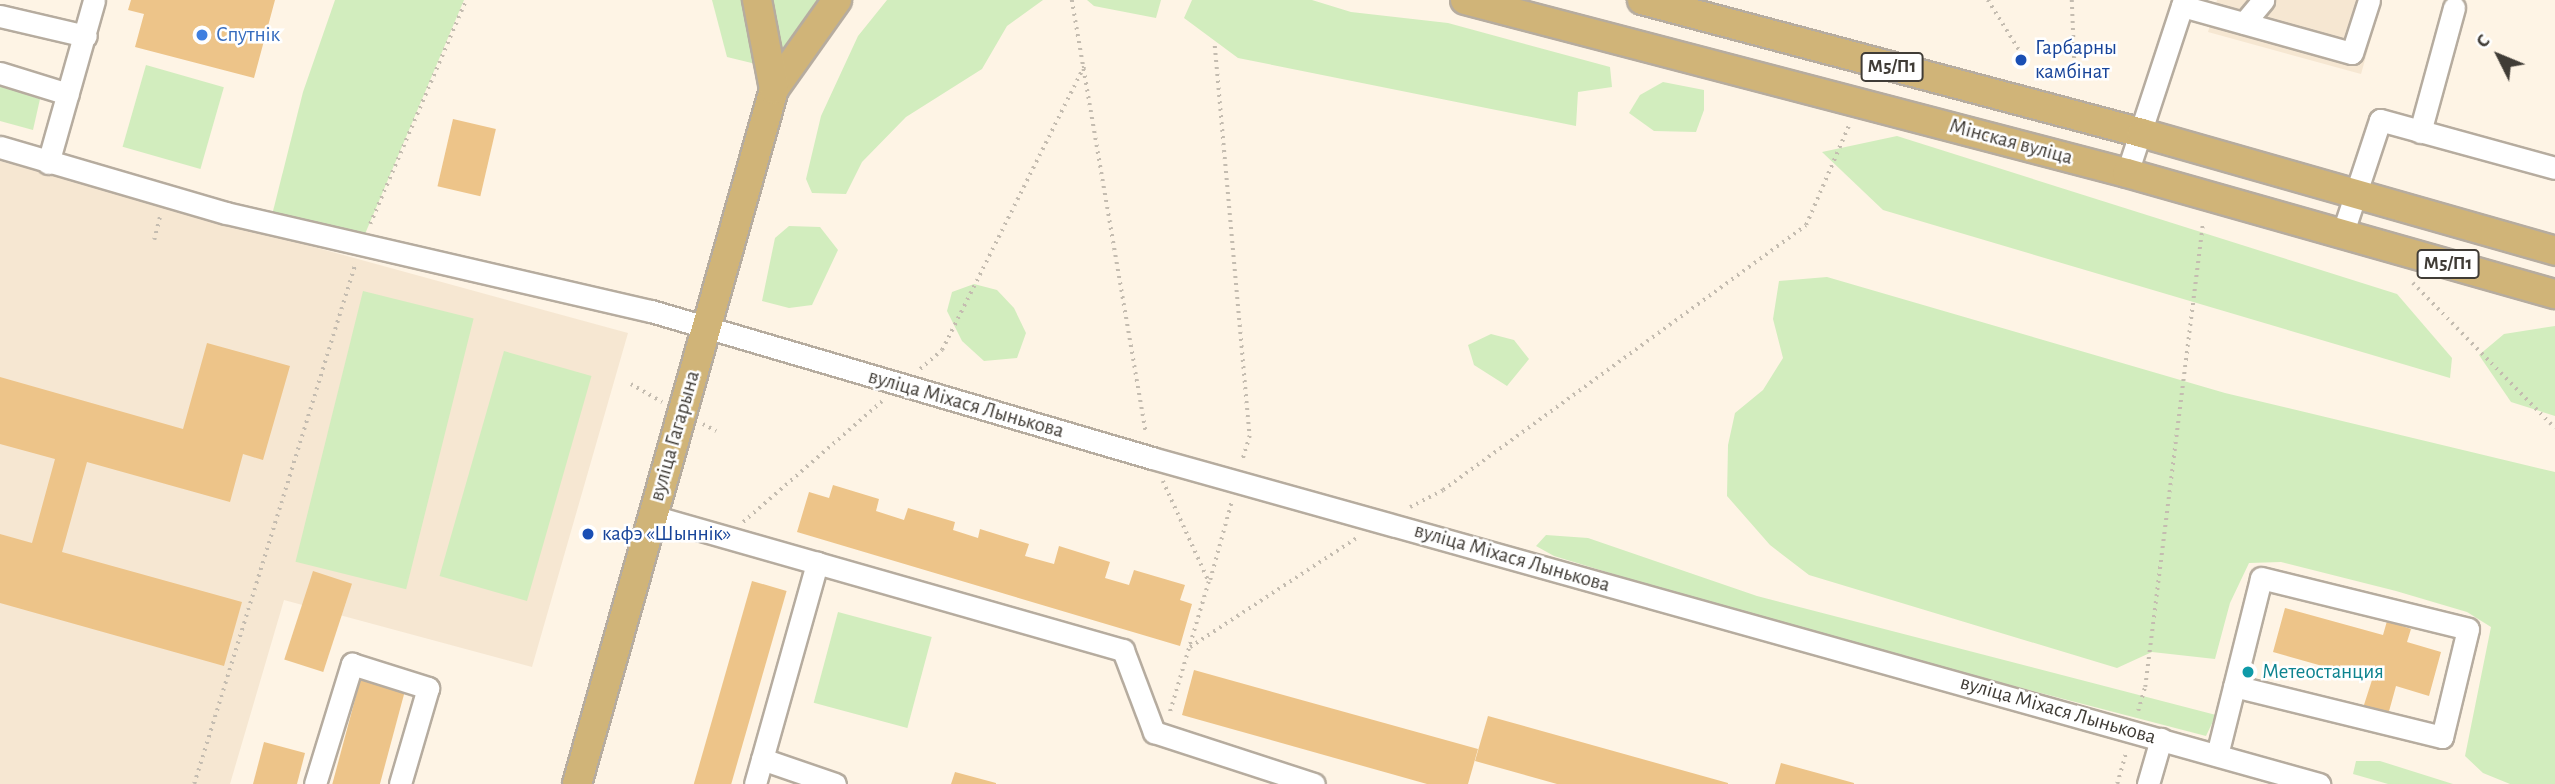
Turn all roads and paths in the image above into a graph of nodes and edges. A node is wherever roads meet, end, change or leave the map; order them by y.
1 (94, 0) edge
2 (466, 0) edge
3 (757, 0) edge
4 (837, 0) edge
5 (1072, 0) edge
6 (1465, 0) edge
7 (1642, 0) edge
8 (1987, 0) edge
9 (2072, 0) edge
10 (2263, 0) edge
11 (2369, 0) edge
12 (2183, 3) edge
13 (2454, 8) dead end
14 (0, 16) edge
15 (2244, 23) junction
16 (86, 36) junction
17 (1215, 46) dead end
18 (2026, 61) dead end
19 (1085, 65) junction
20 (0, 73) edge
21 (2075, 74) dead end
22 (774, 89) junction
23 (68, 94) junction
24 (1850, 123) dead end
25 (2420, 132) junction
26 (2142, 133) junction
27 (0, 147) edge
28 (48, 163) junction
29 (2555, 169) edge
30 (2127, 173) junction
31 (2355, 195) junction
32 (165, 197) junction
33 (2203, 224) dead end
34 (2342, 235) junction
35 (154, 240) dead end
36 (362, 241) junction
37 (2555, 251) edge
38 (2413, 284) dead end
39 (2555, 294) edge
40 (707, 327) junction
41 (901, 384) junction
42 (2555, 428) edge
43 (1152, 458) junction
44 (1237, 482) junction
45 (652, 516) junction
46 (1381, 522) junction
47 (726, 537) junction
48 (817, 563) junction
49 (1209, 582) junction
50 (1190, 647) junction
51 (2234, 686) junction
52 (2132, 731) junction
53 (1163, 735) junction
54 (2161, 739) junction
55 (2217, 755) junction
56 (762, 759) junction
57 (194, 784) edge
58 (315, 784) edge
59 (400, 784) edge
60 (577, 784) edge
61 (755, 784) edge
62 (835, 784) edge
63 (1314, 784) edge
64 (2117, 784) edge
65 (2148, 784) edge
66 (2319, 784) edge

1 - 16 street
2 - 36 path
3 - 22 main road, вуліца Гагарына
4 - 22 main road, вуліца Гагарына
5 - 19 path
6 - 30 main road, Мінская вуліца / М5/П1
7 - 26 main road, Мінская вуліца / М5/П1
8 - 18 path
9 - 21 path
10 - 15 street
11 - 15 street
12 - 15 street
12 - 26 street
13 - 25 street
14 - 16 street
16 - 23 street
17 - 44 path
19 - 41 path
19 - 43 path
20 - 23 street
22 - 40 main road, вуліца Гагарына
23 - 28 street
24 - 46 path
25 - 29 street
25 - 31 street
26 - 30 street
26 - 31 main road, Мінская вуліца / М5/П1
27 - 28 street, вуліца Міхася Лынькова
28 - 32 street, вуліца Міхася Лынькова
30 - 34 main road, Мінская вуліца / М5/П1
31 - 34 street
31 - 37 main road, Мінская вуліца / М5/П1
32 - 35 path
32 - 36 street, вуліца Міхася Лынькова
33 - 52 path
34 - 39 main road, Мінская вуліца / М5/П1
36 - 40 street, вуліца Міхася Лынькова
36 - 57 path
38 - 42 path
40 - 41 street, вуліца Міхася Лынькова
40 - 45 main road, вуліца Гагарына
41 - 43 street, вуліца Міхася Лынькова
41 - 47 path
43 - 44 street, вуліца Міхася Лынькова
43 - 49 path
44 - 46 street, вуліца Міхася Лынькова
44 - 49 path
45 - 47 street
45 - 60 main road, вуліца Гагарына
46 - 50 path
46 - 52 street, вуліца Міхася Лынькова
47 - 48 street
48 - 53 street
48 - 56 street
49 - 50 path
50 - 53 path
51 - 51 street
51 - 55 street
52 - 54 street, вуліца Міхася Лынькова
52 - 64 path
53 - 63 street
54 - 55 street, вуліца Міхася Лынькова
54 - 65 street
55 - 66 street, вуліца Міхася Лынькова
56 - 61 street
56 - 62 street
58 - 59 street

